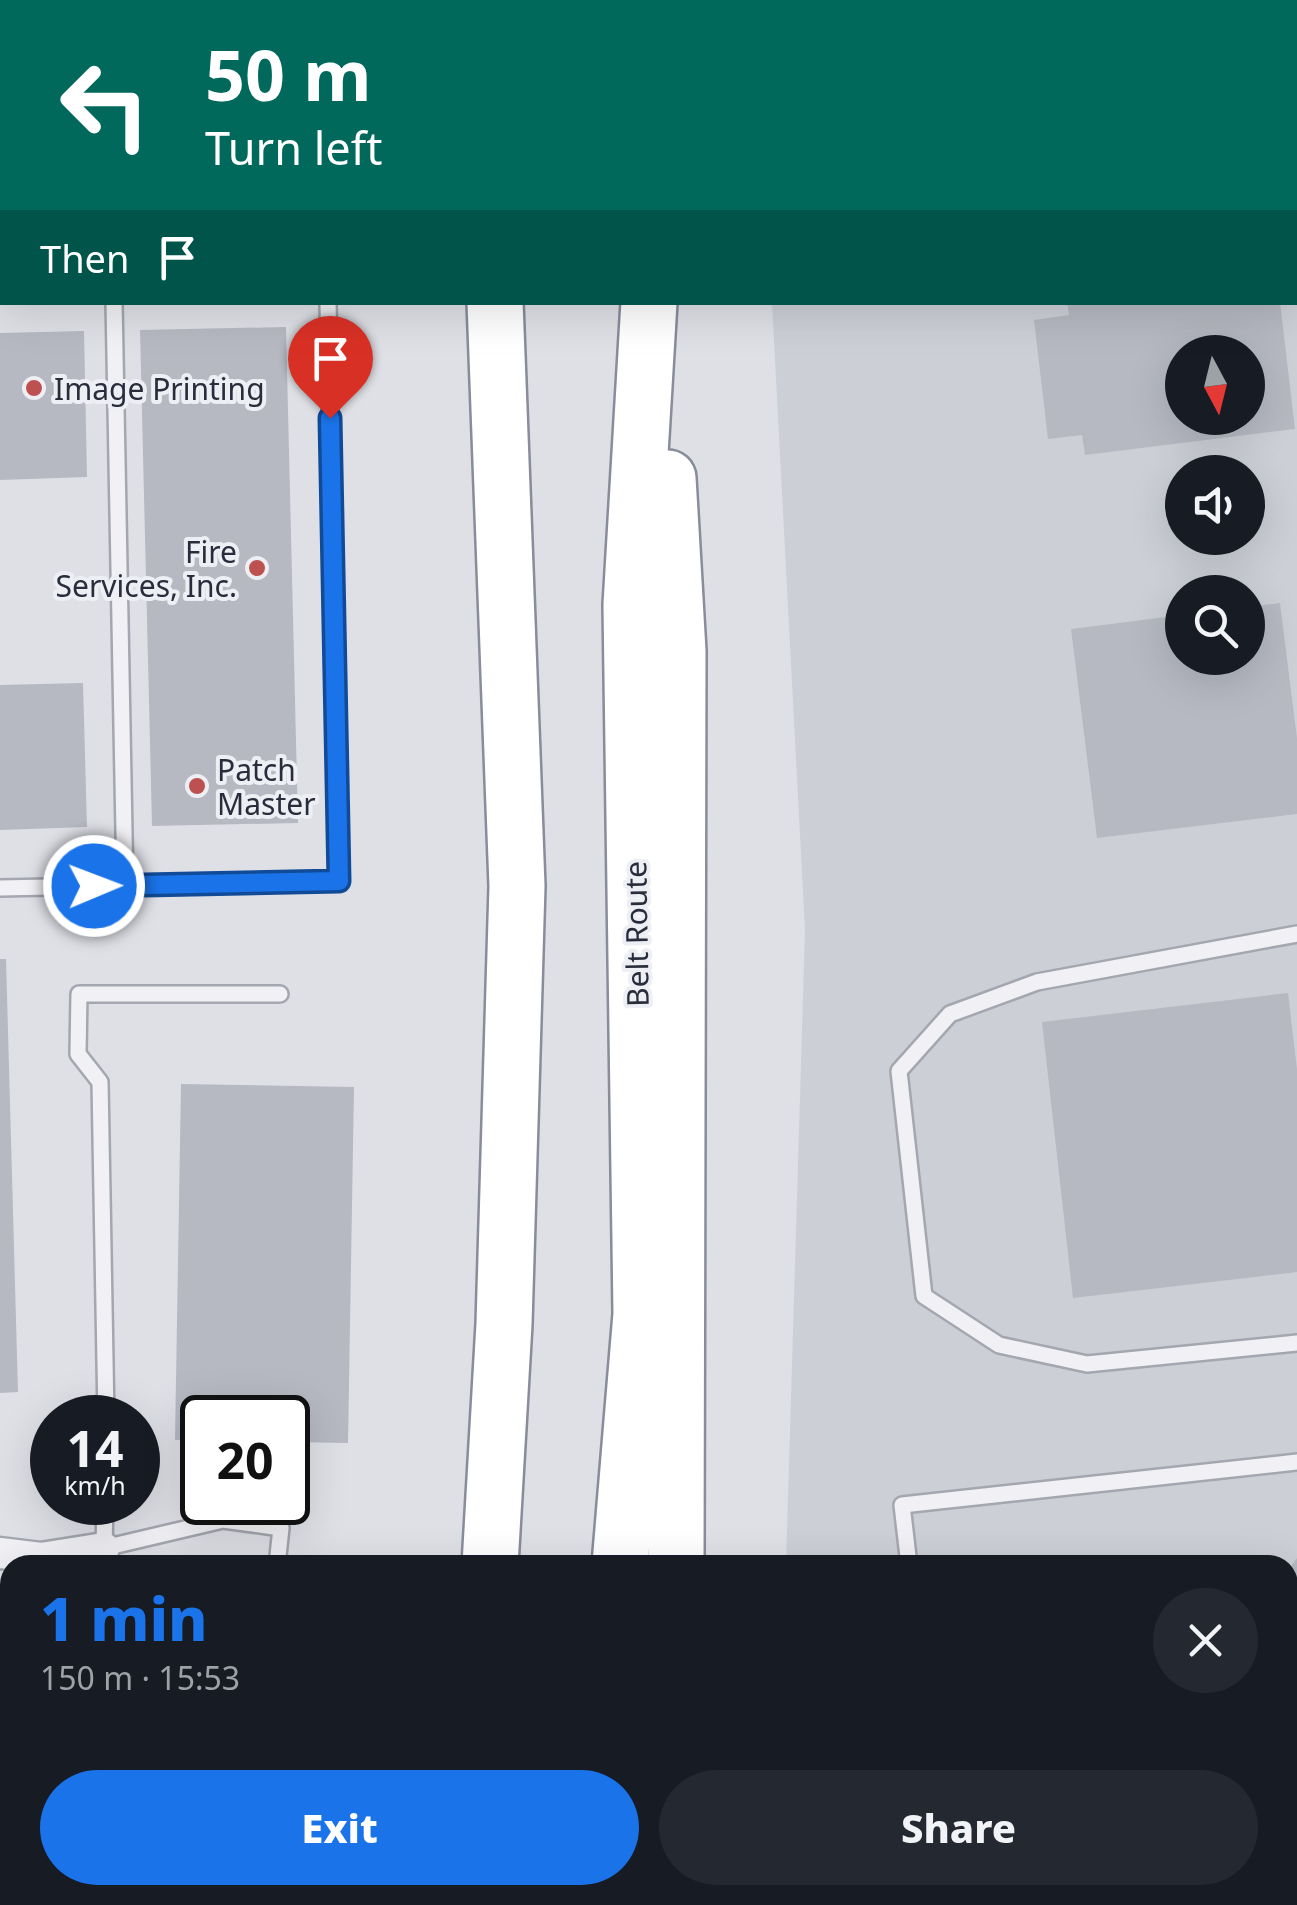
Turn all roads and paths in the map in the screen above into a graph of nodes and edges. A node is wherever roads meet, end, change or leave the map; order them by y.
1 (114, 305) edge
2 (328, 305) edge
3 (495, 305) edge
4 (649, 305) edge
5 (658, 305) edge
6 (125, 886) junction
7 (0, 888) edge
8 (1297, 934) edge
9 (280, 994) dead end
10 (504, 1324) junction
11 (1297, 1343) edge
12 (106, 1395) edge
13 (1297, 1462) edge
14 (104, 1525) edge
15 (104, 1548) junction
16 (60, 1555) edge
17 (278, 1555) edge
18 (471, 1555) edge
19 (491, 1555) edge
20 (621, 1555) edge
21 (676, 1555) edge
22 (908, 1555) edge

1 - 6 lane
2 - 6 lane
3 - 10 highway
4 - 20 highway, Belt Route
5 - 21 highway
6 - 7 lane
8 - 11 lane
9 - 12 lane
10 - 18 highway
10 - 19 highway
13 - 22 lane
14 - 15 lane
15 - 16 street
15 - 17 lane

